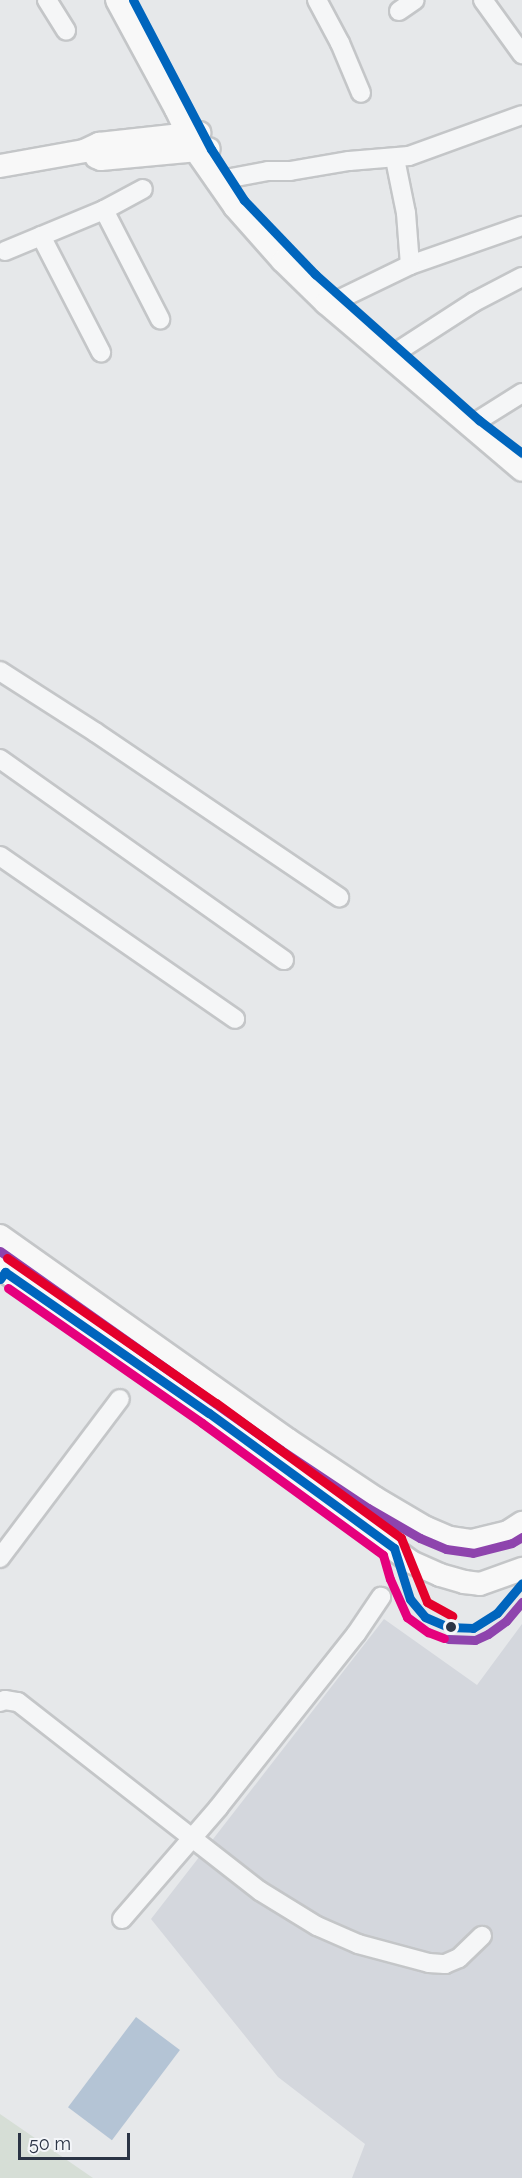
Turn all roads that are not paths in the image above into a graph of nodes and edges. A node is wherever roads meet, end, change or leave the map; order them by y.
1 (47, 0) edge
2 (117, 0) edge
3 (133, 0) edge
4 (317, 0) edge
5 (415, 0) edge
6 (483, 0) edge
7 (399, 11) dead end
8 (66, 31) dead end
9 (519, 44) edge
10 (361, 93) dead end
11 (522, 115) edge
12 (199, 142) junction
13 (395, 159) junction
14 (0, 166) edge
15 (226, 185) junction
16 (142, 189) dead end
17 (104, 210) junction
18 (522, 226) edge
19 (41, 236) junction
20 (5, 251) dead end
21 (410, 265) junction
22 (522, 277) edge
23 (342, 298) junction
24 (160, 319) dead end
25 (101, 352) dead end
26 (394, 354) junction
27 (522, 393) edge
28 (479, 420) junction
29 (522, 453) edge
30 (522, 470) edge
31 (0, 671) edge
32 (0, 759) edge
33 (0, 856) edge
34 (339, 897) dead end
35 (284, 960) dead end
36 (235, 1018) dead end
37 (3, 1242) edge
38 (2, 1273) edge
39 (120, 1399) dead end
40 (522, 1523) edge
41 (0, 1558) edge
42 (522, 1569) edge
43 (381, 1597) dead end
44 (0, 1702) edge
45 (192, 1839) junction
46 (122, 1919) dead end
47 (482, 1936) dead end

1 - 8 street
2 - 12 main road
3 - 12 main road
4 - 10 street
5 - 7 street
6 - 9 street
11 - 13 street
12 - 14 main road
12 - 15 main road
13 - 15 street
13 - 21 street
15 - 23 main road
15 - 26 main road
16 - 17 street
17 - 19 street
17 - 24 street
18 - 21 street
19 - 20 street
19 - 25 street
21 - 23 street
22 - 26 street
23 - 26 main road
26 - 28 main road
26 - 30 main road
27 - 28 street
28 - 29 main road
31 - 34 street
32 - 35 street
33 - 36 street
37 - 38 main road
37 - 40 main road
38 - 42 main road
39 - 41 street
43 - 45 street
44 - 45 street
45 - 46 street
45 - 47 street

